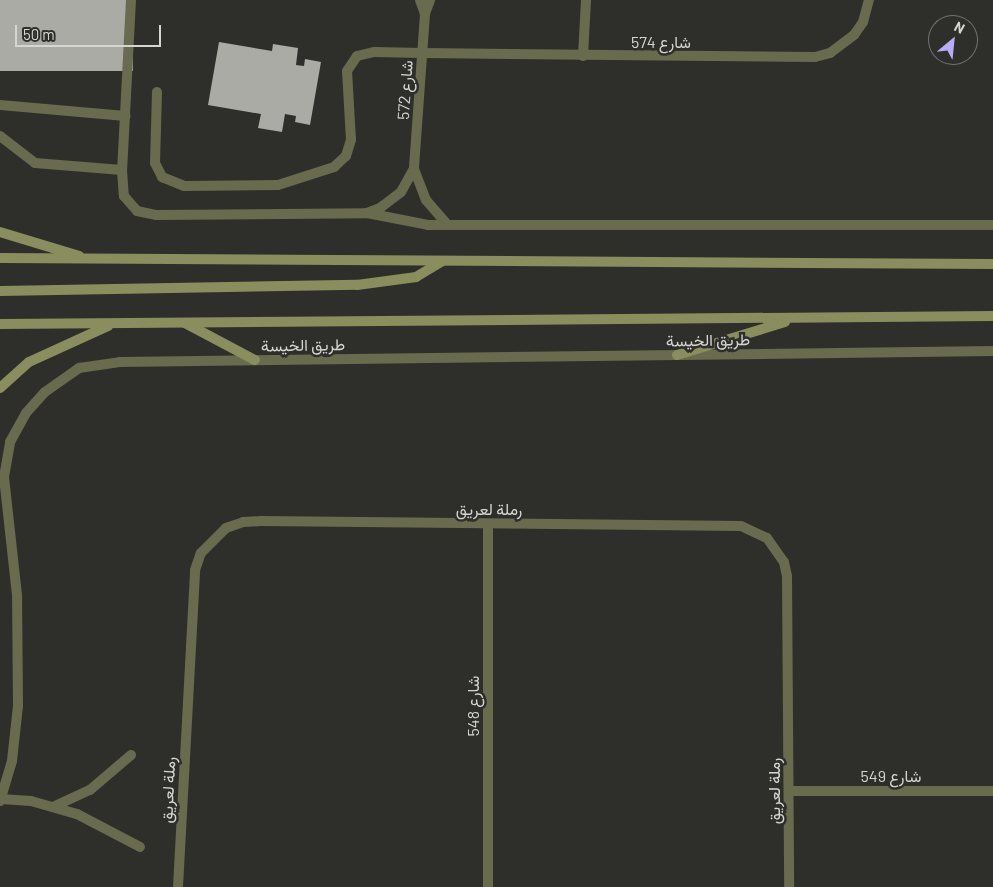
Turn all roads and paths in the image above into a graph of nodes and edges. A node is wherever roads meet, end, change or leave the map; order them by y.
1 (131, 0) edge
2 (420, 0) edge
3 (430, 0) edge
4 (586, 0) edge
5 (869, 0) edge
6 (425, 14) junction
7 (422, 53) junction
8 (583, 56) junction
9 (157, 92) dead end
10 (0, 105) edge
11 (126, 116) junction
12 (0, 136) edge
13 (414, 169) junction
14 (122, 170) junction
15 (367, 213) junction
16 (993, 224) edge
17 (448, 225) junction
18 (0, 232) edge
19 (0, 258) edge
20 (85, 259) junction
21 (444, 260) junction
22 (993, 264) edge
23 (0, 291) edge
24 (993, 316) edge
25 (795, 319) junction
26 (113, 323) junction
27 (185, 323) junction
28 (0, 324) edge
29 (993, 351) edge
30 (676, 356) junction
31 (255, 360) junction
32 (0, 388) edge
33 (488, 525) junction
34 (132, 755) dead end
35 (789, 791) junction
36 (993, 791) edge
37 (0, 800) edge
38 (54, 806) junction
39 (140, 847) dead end
40 (178, 887) edge
41 (488, 887) edge
42 (789, 887) edge

1 - 11 street
2 - 6 street, شارع 572
3 - 6 street, شارع 572
4 - 8 street
5 - 8 street, شارع 574
6 - 7 street, شارع 572
7 - 8 street, شارع 574
7 - 9 street, شارع 574
7 - 13 street, شارع 572
10 - 11 street
11 - 14 street
12 - 14 street
13 - 15 street, شارع 572
13 - 17 street, شارع 572
14 - 15 street
15 - 17 street
16 - 17 street
18 - 20 main road
19 - 20 main road
20 - 21 main road
21 - 22 main road
21 - 23 main road
24 - 25 main road, طريق الخيسة
25 - 27 main road, طريق الخيسة
25 - 30 main road
26 - 27 main road, طريق الخيسة
26 - 28 main road, طريق الخيسة
26 - 32 main road
27 - 31 main road
29 - 30 street, طريق الخيسة
30 - 31 street, طريق الخيسة
31 - 37 street, طريق الخيسة
33 - 35 street, رملة لعريق
33 - 40 street, رملة لعريق
33 - 41 street, شارع 548
34 - 38 street
35 - 36 street, شارع 549
35 - 42 street, رملة لعريق
37 - 38 street
38 - 39 street

